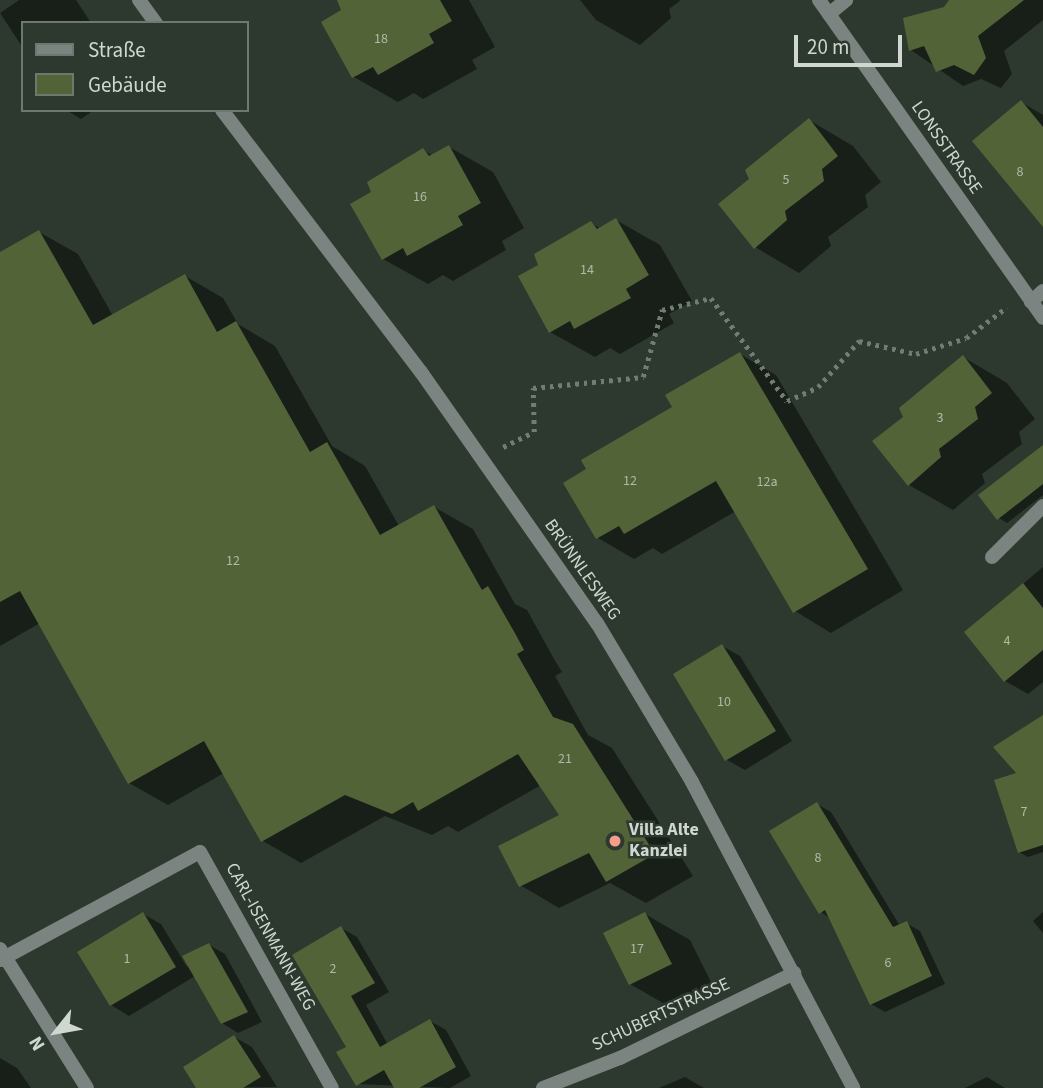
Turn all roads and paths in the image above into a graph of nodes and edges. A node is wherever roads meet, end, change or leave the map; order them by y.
1 (139, 0) edge
2 (819, 0) edge
3 (846, 0) edge
4 (829, 14) junction
5 (155, 21) edge
6 (224, 112) edge
7 (1043, 291) edge
8 (1028, 298) junction
9 (1043, 318) edge
10 (481, 459) junction
11 (1043, 506) edge
12 (992, 557) dead end
13 (2, 955) edge
14 (794, 973) junction
15 (87, 1088) edge
16 (332, 1088) edge
17 (543, 1088) edge
18 (853, 1088) edge

1 - 5 street
2 - 4 street, LONSSTRASSE
3 - 4 street
4 - 8 street, LONSSTRASSE
6 - 10 street, BRÜNNLESWEG
7 - 8 street
8 - 9 street, LONSSTRASSE
8 - 10 path
10 - 14 street, BRÜNNLESWEG
11 - 12 street
13 - 15 street
13 - 16 street, CARL-ISENMANN-WEG
14 - 17 street, SCHUBERTSTRASSE
14 - 18 street, BRÜNNLESWEG

